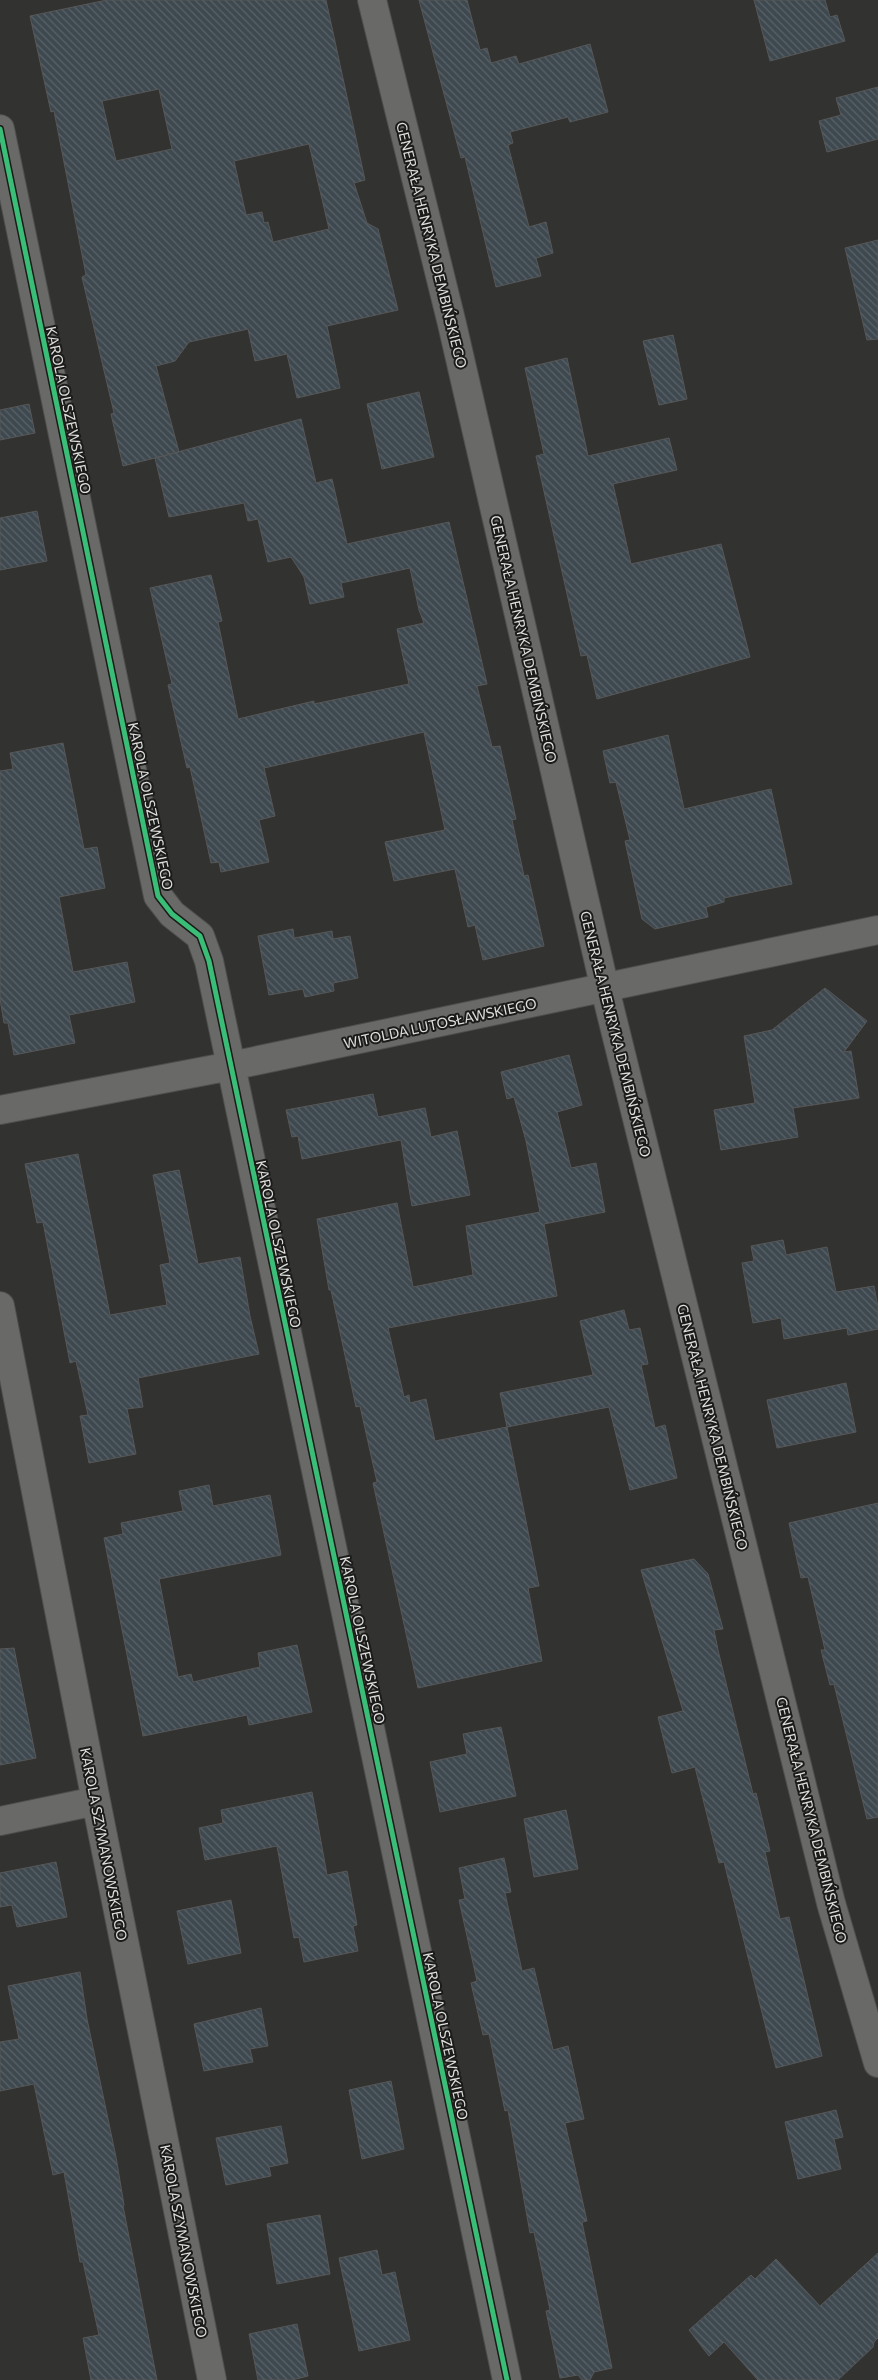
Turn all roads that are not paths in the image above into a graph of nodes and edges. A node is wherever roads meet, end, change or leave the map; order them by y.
1 (372, 0) edge
2 (0, 129) edge
3 (878, 930) edge
4 (604, 989) junction
5 (231, 1066) junction
6 (0, 1110) edge
7 (0, 1306) edge
8 (96, 1801) junction
9 (0, 1821) edge
10 (878, 2063) edge
11 (212, 2380) edge
12 (506, 2380) edge

1 - 4 street, GENERAŁA HENRYKA DEMBIŃSKIEGO
2 - 5 street, KAROLA OLSZEWSKIEGO
3 - 4 street, WITOLDA LUTOSŁAWSKIEGO
4 - 5 street, WITOLDA LUTOSŁAWSKIEGO
4 - 10 street, GENERAŁA HENRYKA DEMBIŃSKIEGO
5 - 6 street, WITOLDA LUTOSŁAWSKIEGO
5 - 12 street, KAROLA OLSZEWSKIEGO
7 - 8 street, KAROLA SZYMANOWSKIEGO
8 - 9 street
8 - 11 street, KAROLA SZYMANOWSKIEGO

